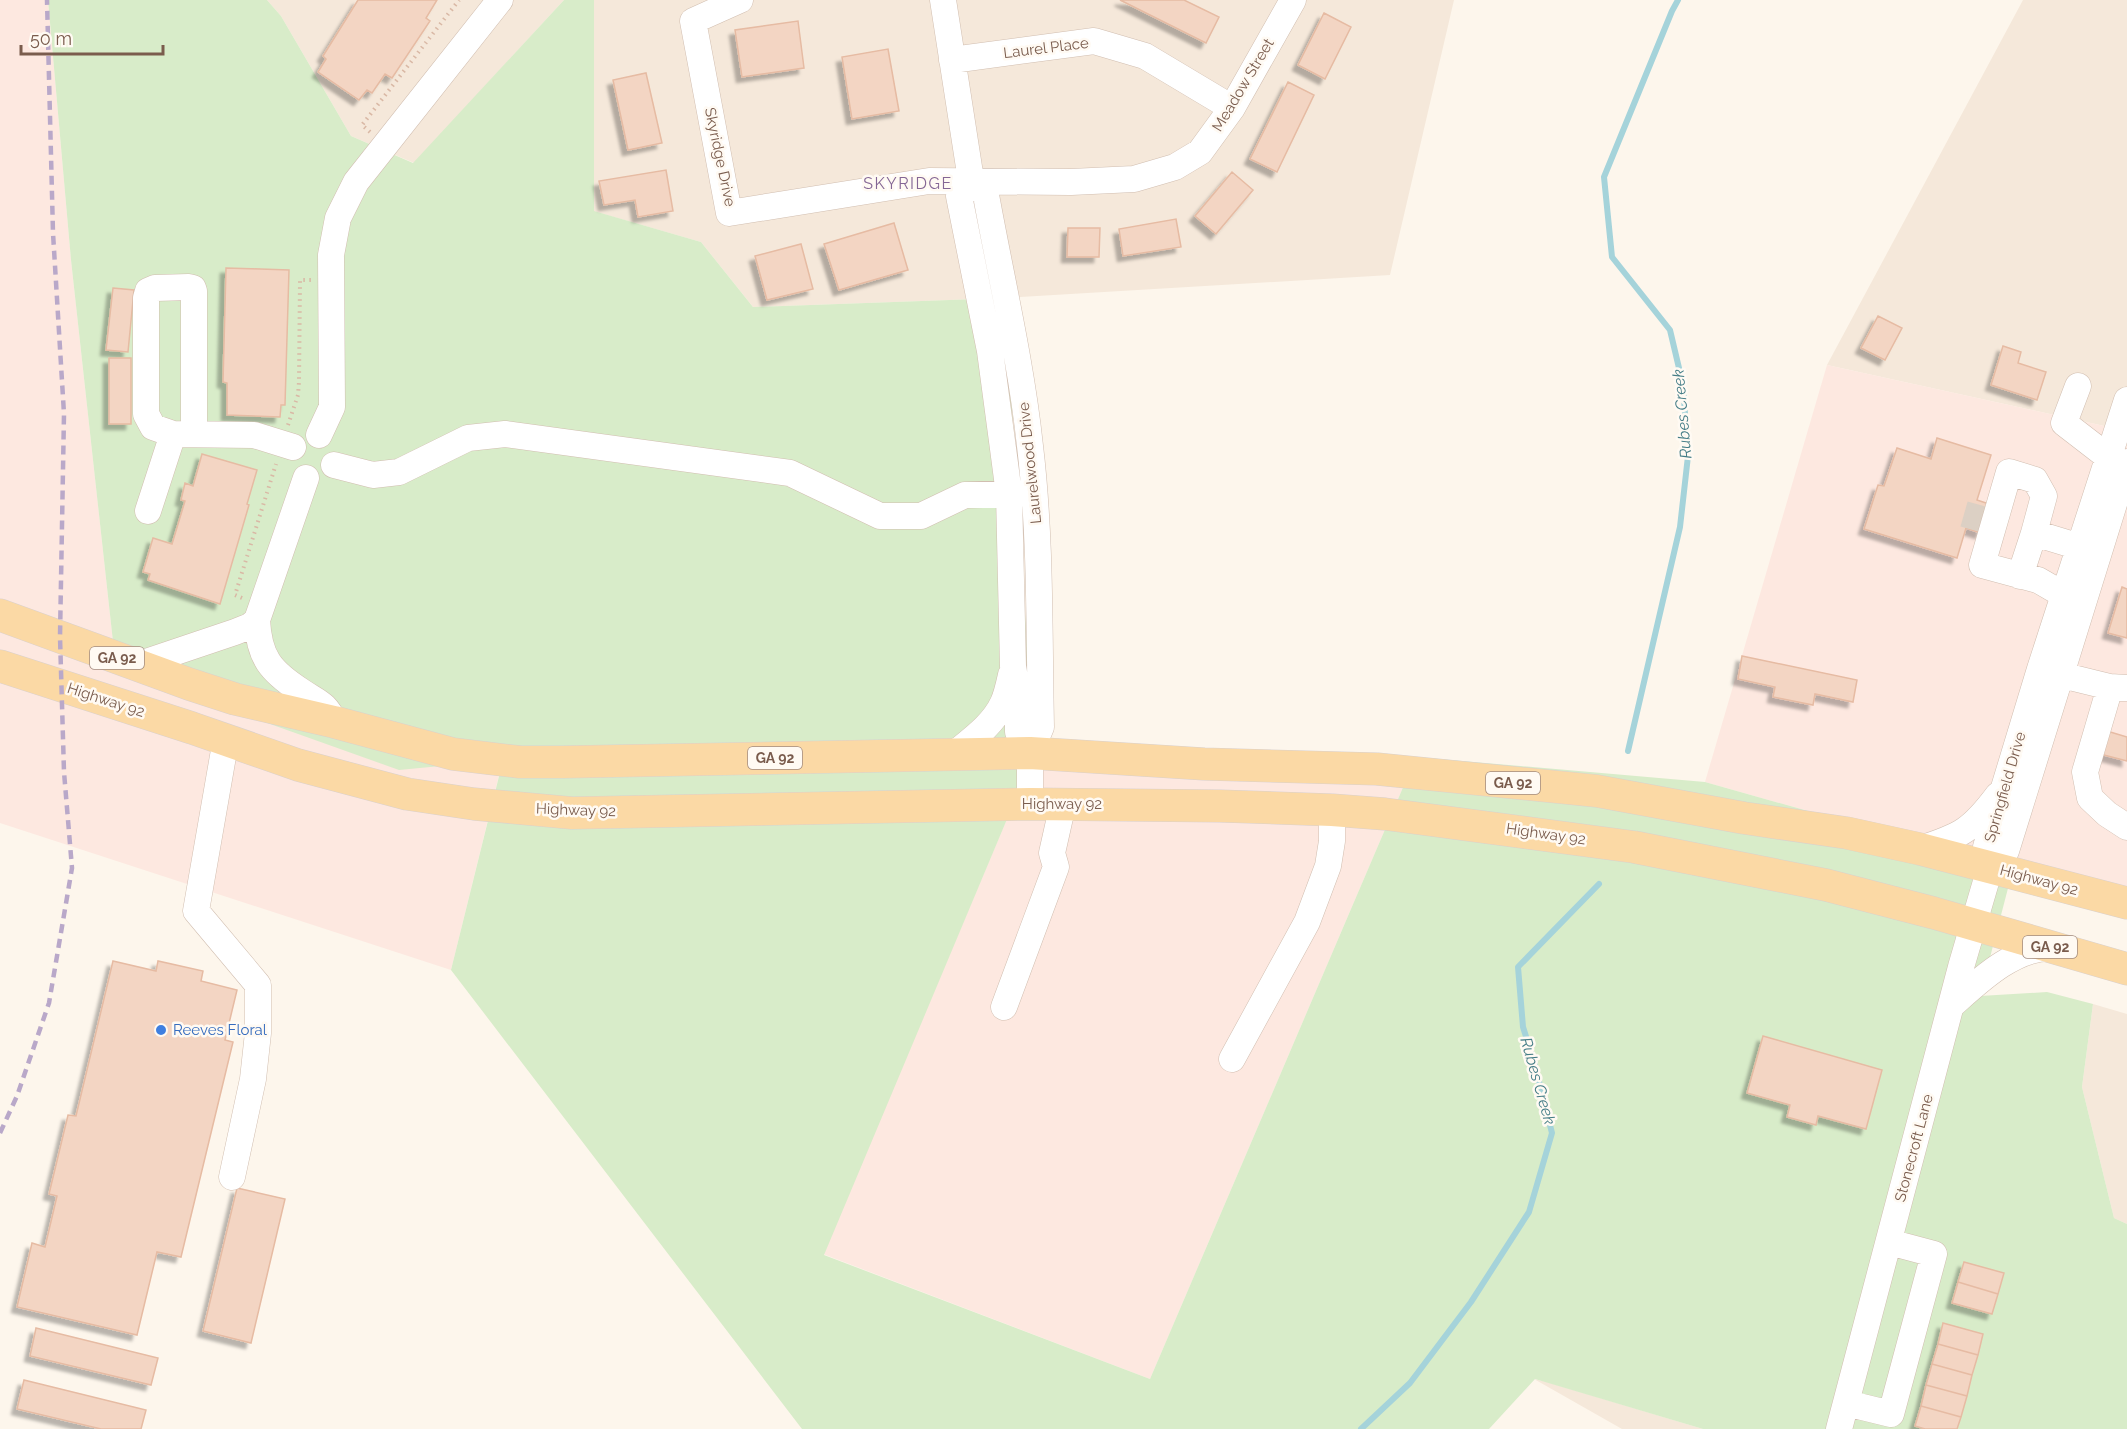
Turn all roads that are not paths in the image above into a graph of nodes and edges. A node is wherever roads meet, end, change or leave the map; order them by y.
1 (500, 0) edge
2 (740, 0) edge
3 (943, 0) edge
4 (1293, 0) edge
5 (952, 60) junction
6 (1232, 108) junction
7 (971, 180) junction
8 (2078, 386) dead end
9 (2127, 400) edge
10 (184, 433) junction
11 (319, 435) junction
12 (287, 445) junction
13 (2117, 460) edge
14 (334, 465) junction
15 (306, 478) junction
16 (1021, 494) junction
17 (2113, 499) edge
18 (148, 511) dead end
19 (1973, 530) tunnel mouth
20 (2034, 532) junction
21 (2089, 550) junction
22 (1984, 556) junction
23 (2020, 576) junction
24 (2064, 595) junction
25 (254, 610) junction
26 (0, 615) edge
27 (137, 665) junction
28 (0, 666) edge
29 (1013, 666) junction
30 (2050, 672) junction
31 (2118, 688) edge
32 (235, 699) junction
33 (334, 722) junction
34 (226, 740) junction
35 (1030, 753) junction
36 (953, 754) junction
37 (2005, 785) junction
38 (1030, 804) junction
39 (1063, 804) junction
40 (1332, 810) junction
41 (2127, 827) edge
42 (1920, 849) junction
43 (1990, 868) junction
44 (2127, 903) edge
45 (1973, 925) junction
46 (2055, 948) junction
47 (2127, 969) edge
48 (1952, 1005) junction
49 (1004, 1007) dead end
50 (1232, 1059) dead end
51 (232, 1177) dead end
52 (1889, 1242) junction
53 (1846, 1403) junction
54 (1839, 1429) edge

1 - 11 street
2 - 7 street, Skyridge Drive
3 - 5 street, Laurelwood Drive
4 - 6 street, Meadow Street
5 - 6 street, Laurel Place
5 - 7 street, Laurelwood Drive
6 - 7 street, Meadow Street
7 - 16 street, Laurelwood Drive
8 - 13 street
9 - 13 street, Springfield Drive
10 - 10 street
10 - 12 street
10 - 18 street
11 - 12 street
11 - 14 street
12 - 15 street
13 - 17 street, Springfield Drive
14 - 15 street
14 - 16 street
15 - 25 street
16 - 29 street, Laurelwood Drive
16 - 35 street, Laurelwood Drive
17 - 21 street, Springfield Drive
19 - 22 street
20 - 21 street
20 - 22 street
20 - 23 street
21 - 24 street, Springfield Drive
21 - 30 street, Springfield Drive
22 - 23 street
23 - 24 street
24 - 30 street, Springfield Drive
25 - 27 street
25 - 33 street
26 - 27 main road, Highway 92 / GA 92
27 - 32 main road, Highway 92 / GA 92
28 - 34 main road, Highway 92 / GA 92
29 - 35 street, Laurelwood Drive
29 - 36 street, Laurelwood Drive
30 - 31 street
30 - 37 street, Springfield Drive
30 - 43 street, Springfield Drive
31 - 41 street
32 - 33 main road, Highway 92 / GA 92
32 - 34 main road
33 - 36 main road, Highway 92 / GA 92
34 - 38 main road, Highway 92 / GA 92
34 - 51 street
35 - 36 main road, Highway 92 / GA 92
35 - 38 street, Laurelwood Drive
35 - 42 main road, Highway 92 / GA 92
37 - 42 street
37 - 43 street, Springfield Drive
38 - 39 main road, Highway 92 / GA 92
39 - 40 main road, Highway 92 / GA 92
39 - 49 street
40 - 45 main road, Highway 92 / GA 92
40 - 50 street
42 - 43 main road, Highway 92 / GA 92
43 - 44 main road, Highway 92 / GA 92
43 - 45 street, Stonecroft Lane
45 - 46 main road, Highway 92 / GA 92
45 - 48 street, Stonecroft Lane
46 - 47 main road, Highway 92 / GA 92
46 - 48 street
48 - 52 street, Stonecroft Lane
52 - 53 street, Stonecroft Lane
52 - 53 street
53 - 54 street, Stonecroft Lane

